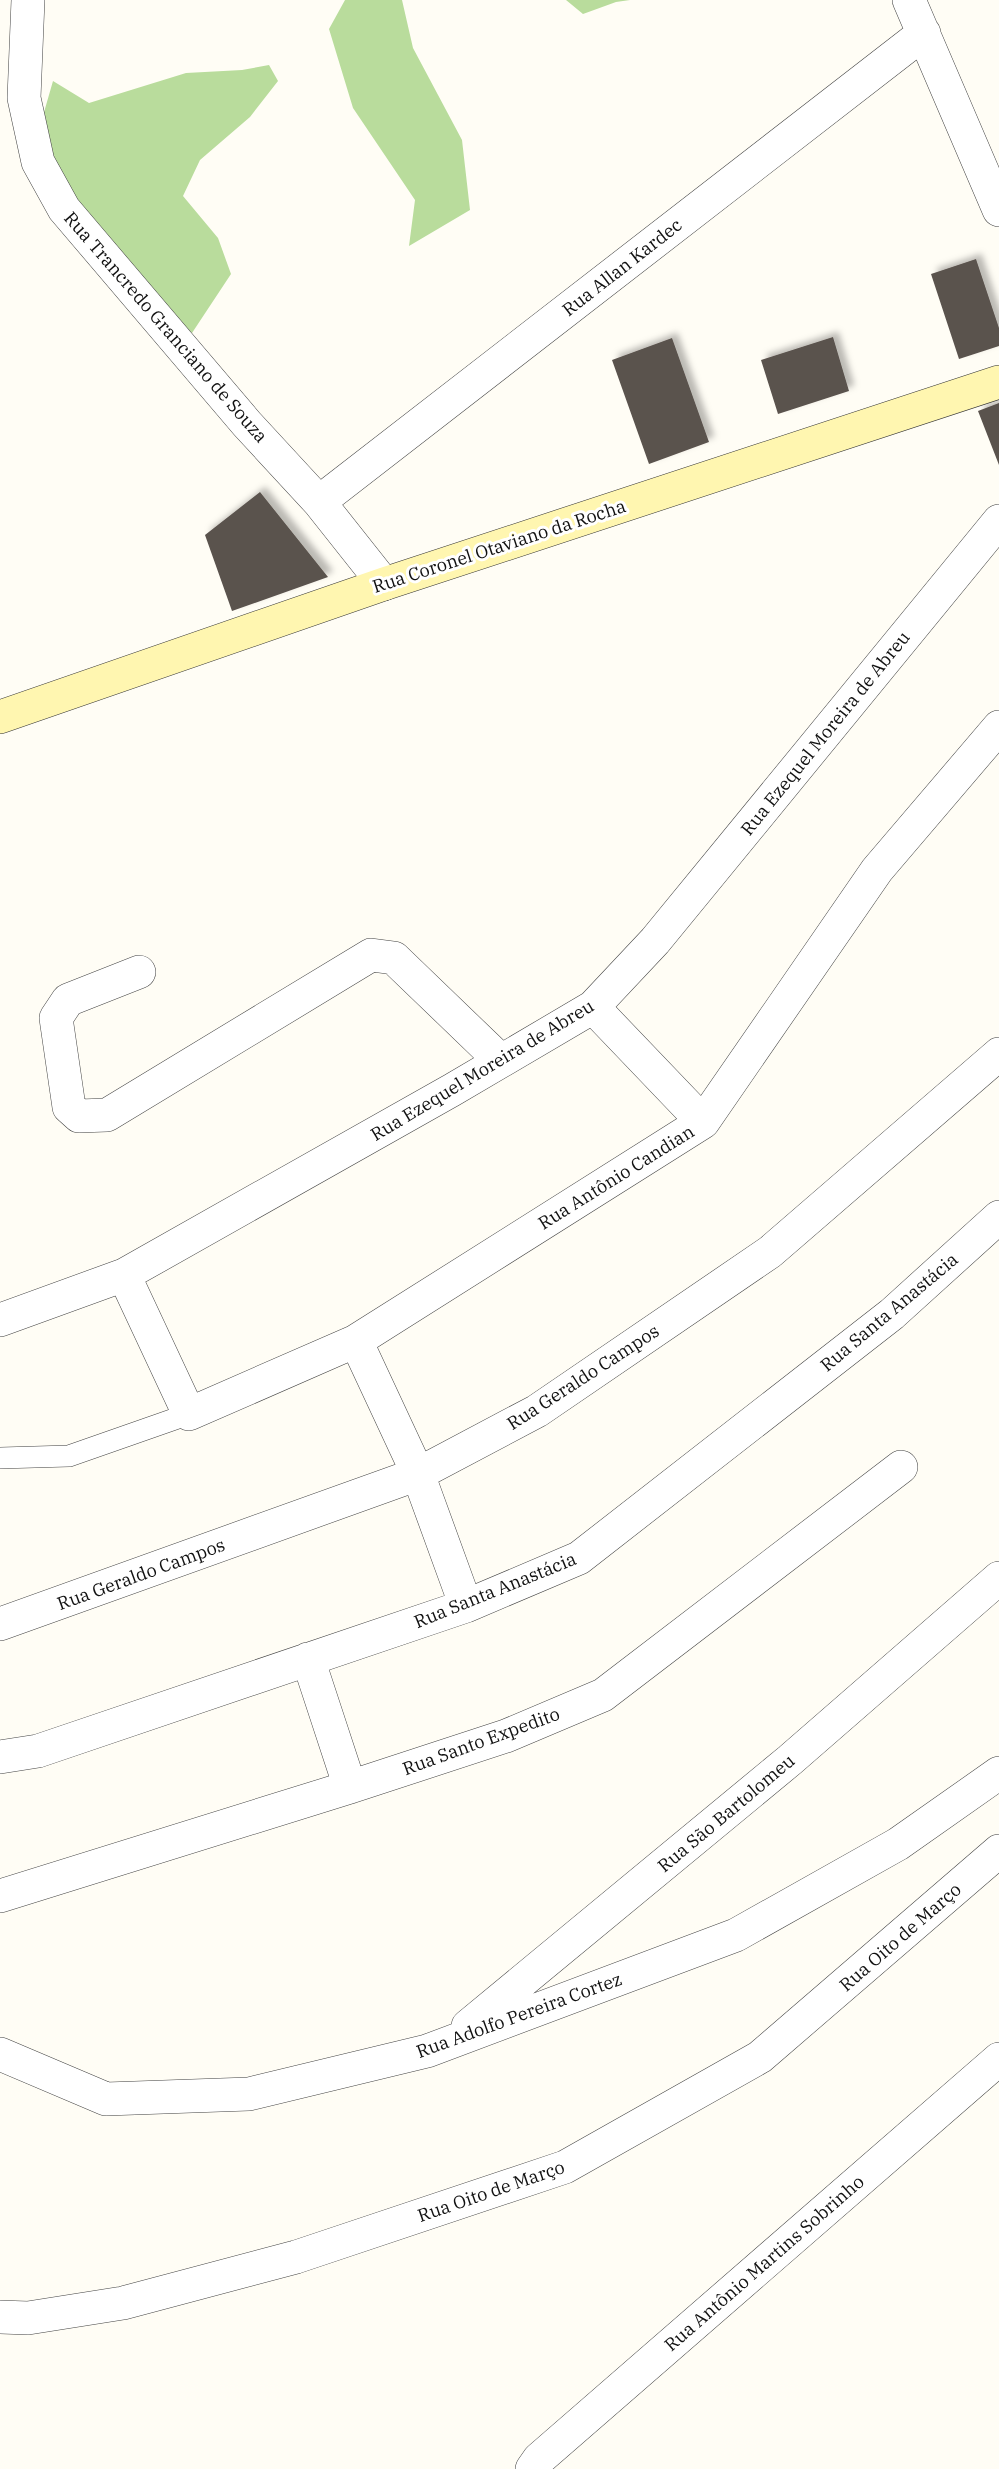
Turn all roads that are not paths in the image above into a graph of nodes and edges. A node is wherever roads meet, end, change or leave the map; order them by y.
1 (28, 0) edge
2 (909, 0) edge
3 (924, 33) junction
4 (999, 210) edge
5 (999, 382) edge
6 (320, 502) junction
7 (999, 520) edge
8 (384, 584) junction
9 (0, 717) edge
10 (999, 727) edge
11 (139, 972) dead end
12 (593, 1007) junction
13 (999, 1054) edge
14 (501, 1061) junction
15 (703, 1122) junction
16 (999, 1217) edge
17 (124, 1275) junction
18 (0, 1320) edge
19 (356, 1341) junction
20 (189, 1414) junction
21 (0, 1458) edge
22 (900, 1467) dead end
23 (418, 1474) junction
24 (999, 1578) edge
25 (466, 1606) junction
26 (0, 1624) edge
27 (308, 1659) junction
28 (0, 1757) edge
29 (999, 1773) edge
30 (350, 1787) junction
31 (999, 1851) edge
32 (0, 1896) edge
33 (448, 2042) junction
34 (0, 2054) edge
35 (999, 2059) edge
36 (0, 2317) edge
37 (532, 2469) edge

1 - 6 street, Rua Trancredo Granciano de Souza
2 - 3 street
3 - 4 street
3 - 6 street, Rua Allan Kardec
5 - 8 street, Rua Coronel Otaviano da Rocha
6 - 8 street, Rua Trancredo Granciano de Souza
7 - 12 street, Rua Ezequel Moreira de Abreu
8 - 9 street, Rua Coronel Otaviano da Rocha
10 - 15 street, Rua Antônio Candian
11 - 14 street
12 - 14 street, Rua Ezequel Moreira de Abreu
12 - 15 street
13 - 23 street, Rua Geraldo Campos
14 - 17 street, Rua Ezequel Moreira de Abreu
15 - 19 street, Rua Antônio Candian
16 - 25 street, Rua Santa Anastácia
17 - 18 street, Rua Ezequel Moreira de Abreu
17 - 20 street
19 - 20 street, Rua Antônio Candian
19 - 23 street
20 - 21 lane
22 - 30 street, Rua Santo Expedito
23 - 25 street
23 - 26 street, Rua Geraldo Campos
24 - 33 street, Rua São Bartolomeu
25 - 27 street, Rua Santa Anastácia
27 - 28 street, Rua Santa Anastácia
27 - 30 street
29 - 33 street, Rua Adolfo Pereira Cortez
30 - 32 street, Rua Santo Expedito
31 - 36 street, Rua Oito de Março
33 - 34 street, Rua Adolfo Pereira Cortez
35 - 37 street, Rua Antônio Martins Sobrinho

